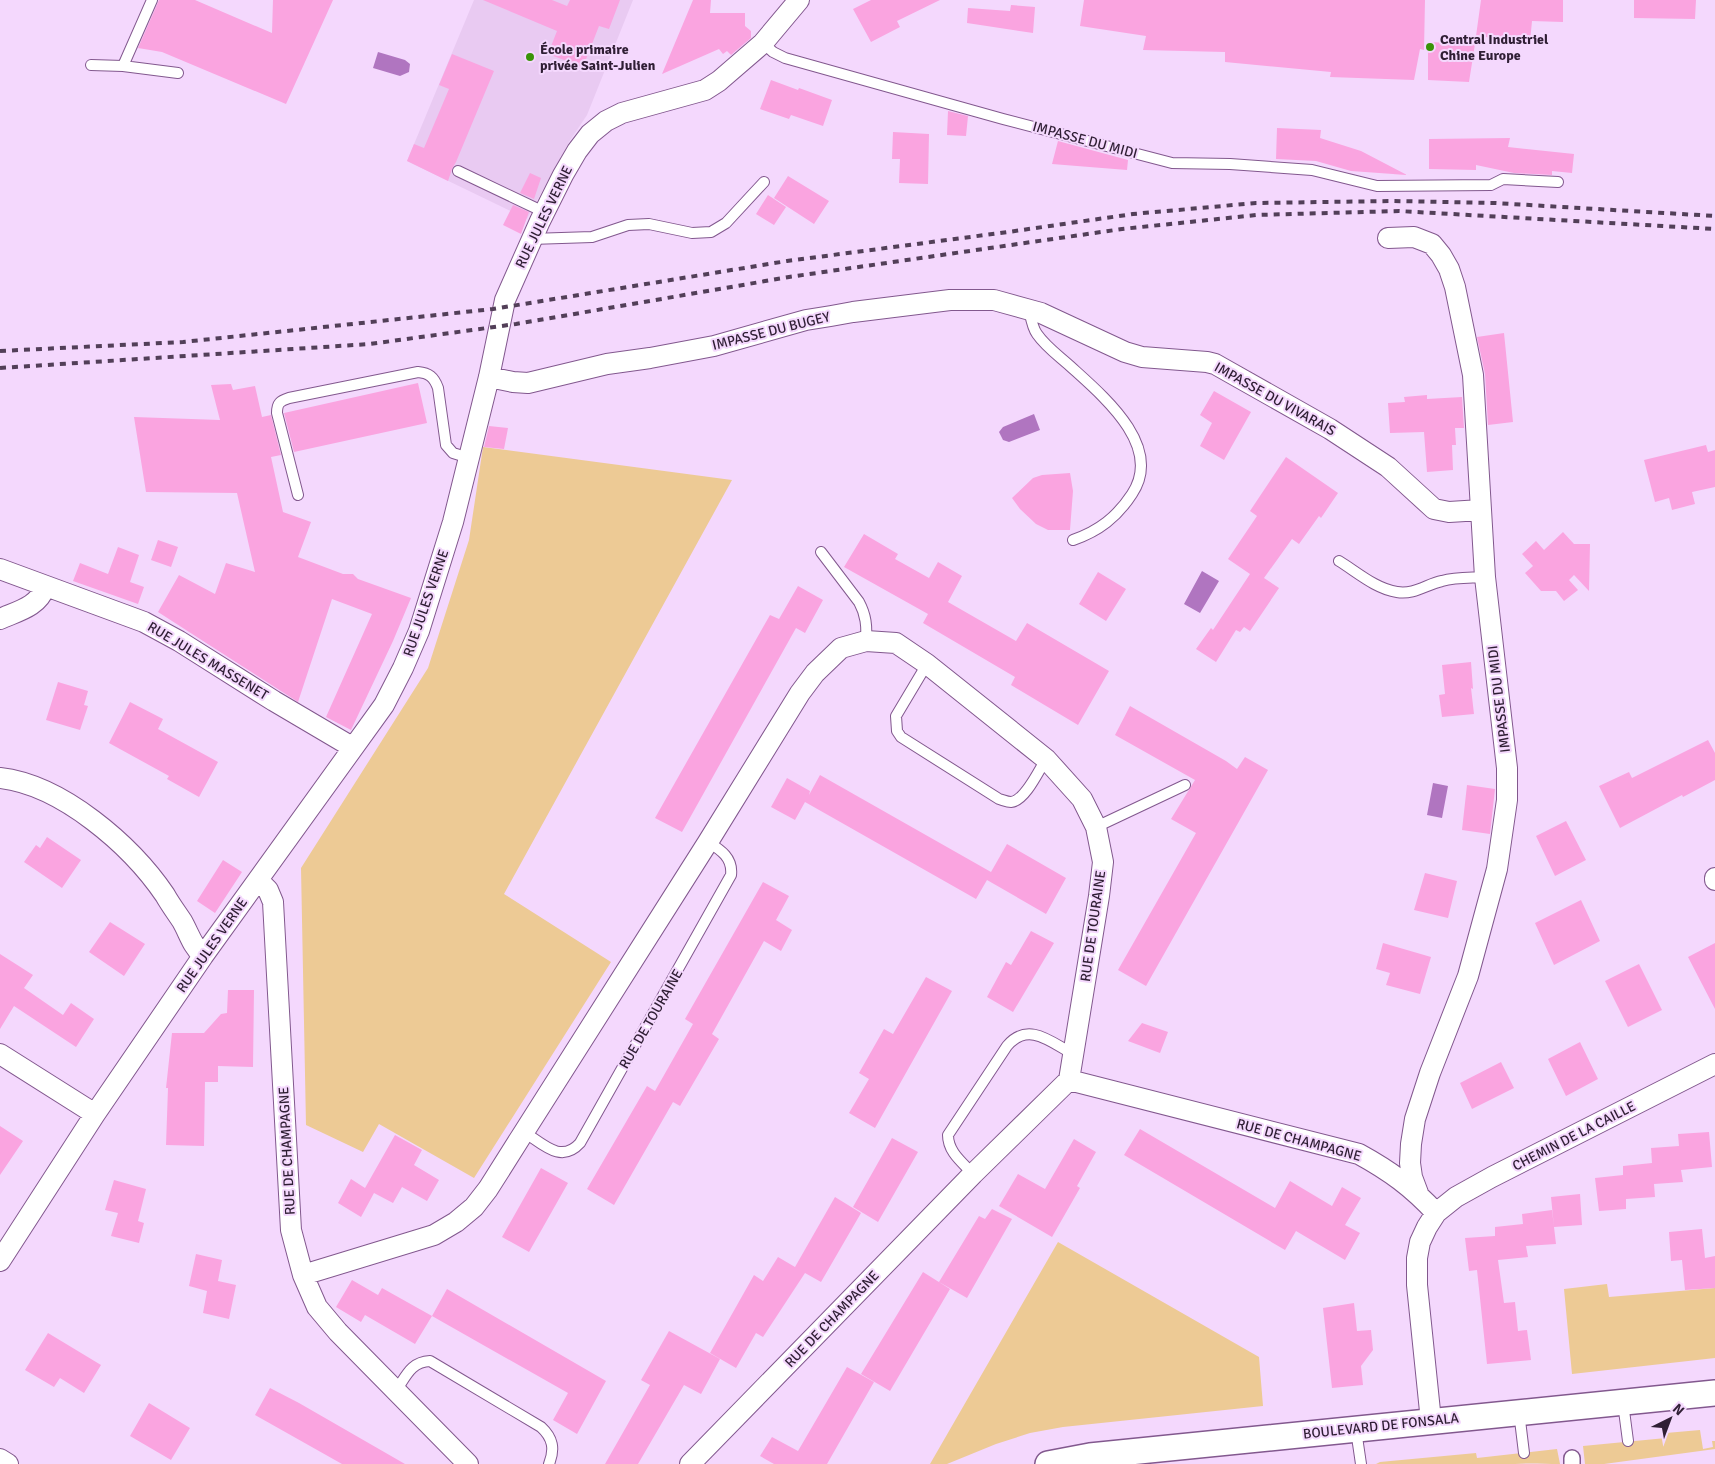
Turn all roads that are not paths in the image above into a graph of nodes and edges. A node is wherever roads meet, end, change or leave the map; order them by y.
1 (152, 0) edge
2 (799, 0) edge
3 (763, 43) junction
4 (91, 65) dead end
5 (123, 66) junction
6 (178, 73) dead end
7 (458, 171) dead end
8 (764, 182) dead end
9 (1558, 182) dead end
10 (544, 212) junction
11 (1388, 238) dead end
12 (532, 239) junction
13 (1029, 309) junction
14 (1053, 317) joint
15 (489, 377) junction
16 (469, 458) junction
17 (298, 495) dead end
18 (1481, 510) junction
19 (1073, 540) dead end
20 (821, 552) dead end
21 (1339, 561) dead end
22 (0, 570) edge
23 (1485, 577) junction
24 (45, 587) junction
25 (0, 619) edge
26 (866, 641) junction
27 (927, 664) junction
28 (352, 747) junction
29 (1046, 759) junction
30 (0, 778) edge
31 (1185, 785) dead end
32 (1096, 827) junction
33 (708, 842) junction
34 (258, 880) junction
35 (203, 956) junction
36 (0, 1054) edge
37 (1073, 1054) junction
38 (1715, 1064) edge
39 (1069, 1080) junction
40 (95, 1114) junction
41 (524, 1132) junction
42 (973, 1174) junction
43 (1418, 1193) junction
44 (1436, 1213) junction
45 (0, 1261) edge
46 (303, 1275) junction
47 (395, 1392) junction
48 (1715, 1393) edge
49 (1623, 1402) junction
50 (1520, 1412) junction
51 (1431, 1421) junction
52 (1356, 1429) junction
53 (1628, 1442) dead end
54 (1524, 1453) dead end
55 (0, 1459) edge
56 (1091, 1460) edge
57 (8, 1464) edge
58 (468, 1464) edge
59 (549, 1464) edge
60 (690, 1464) edge
61 (1048, 1464) edge
62 (1360, 1464) edge

1 - 5 lane
2 - 3 street, RUE JULES VERNE
3 - 9 lane, IMPASSE DU MIDI
3 - 10 street, RUE JULES VERNE
4 - 5 lane
5 - 6 lane
7 - 10 lane
8 - 12 lane
10 - 12 street, RUE JULES VERNE
11 - 18 street, IMPASSE DU MIDI
12 - 15 street, RUE JULES VERNE
13 - 14 street, IMPASSE DU BUGEY
13 - 15 street, IMPASSE DU BUGEY
13 - 19 lane
14 - 18 street, IMPASSE DU VIVARAIS
15 - 16 street, RUE JULES VERNE
16 - 17 lane
16 - 28 street, RUE JULES VERNE
18 - 23 street, IMPASSE DU MIDI
20 - 26 lane
21 - 23 lane
22 - 24 street, RUE JULES MASSENET
23 - 43 street, IMPASSE DU MIDI
24 - 25 street
24 - 28 street, RUE JULES MASSENET
26 - 27 street, RUE DE TOURAINE
26 - 33 street, RUE DE TOURAINE
27 - 29 street, RUE DE TOURAINE
27 - 29 lane
28 - 34 street, RUE JULES VERNE
29 - 32 street, RUE DE TOURAINE
30 - 35 street
31 - 32 lane
32 - 37 street, RUE DE TOURAINE
33 - 41 street, RUE DE TOURAINE
33 - 41 lane, RUE DE TOURAINE
34 - 35 street, RUE JULES VERNE
34 - 46 street, RUE DE CHAMPAGNE
35 - 40 street, RUE JULES VERNE
36 - 40 street
37 - 39 street, RUE DE TOURAINE
37 - 42 lane
38 - 44 street, CHEMIN DE LA CAILLE
39 - 42 street, RUE DE CHAMPAGNE
39 - 43 street, RUE DE CHAMPAGNE
40 - 45 street, RUE JULES VERNE
41 - 46 street, RUE DE TOURAINE
42 - 60 street, RUE DE CHAMPAGNE
43 - 44 street, RUE DE CHAMPAGNE
44 - 51 street
46 - 47 street, RUE DE CHAMPAGNE
47 - 58 street, RUE DE CHAMPAGNE
47 - 59 lane
48 - 49 street, BOULEVARD DE FONSALA
49 - 50 street, BOULEVARD DE FONSALA
49 - 53 lane
50 - 51 street, BOULEVARD DE FONSALA
50 - 54 lane
51 - 52 street, BOULEVARD DE FONSALA
52 - 56 street, BOULEVARD DE FONSALA
52 - 62 lane
55 - 57 street
56 - 61 street, BOULEVARD DE FONSALA

